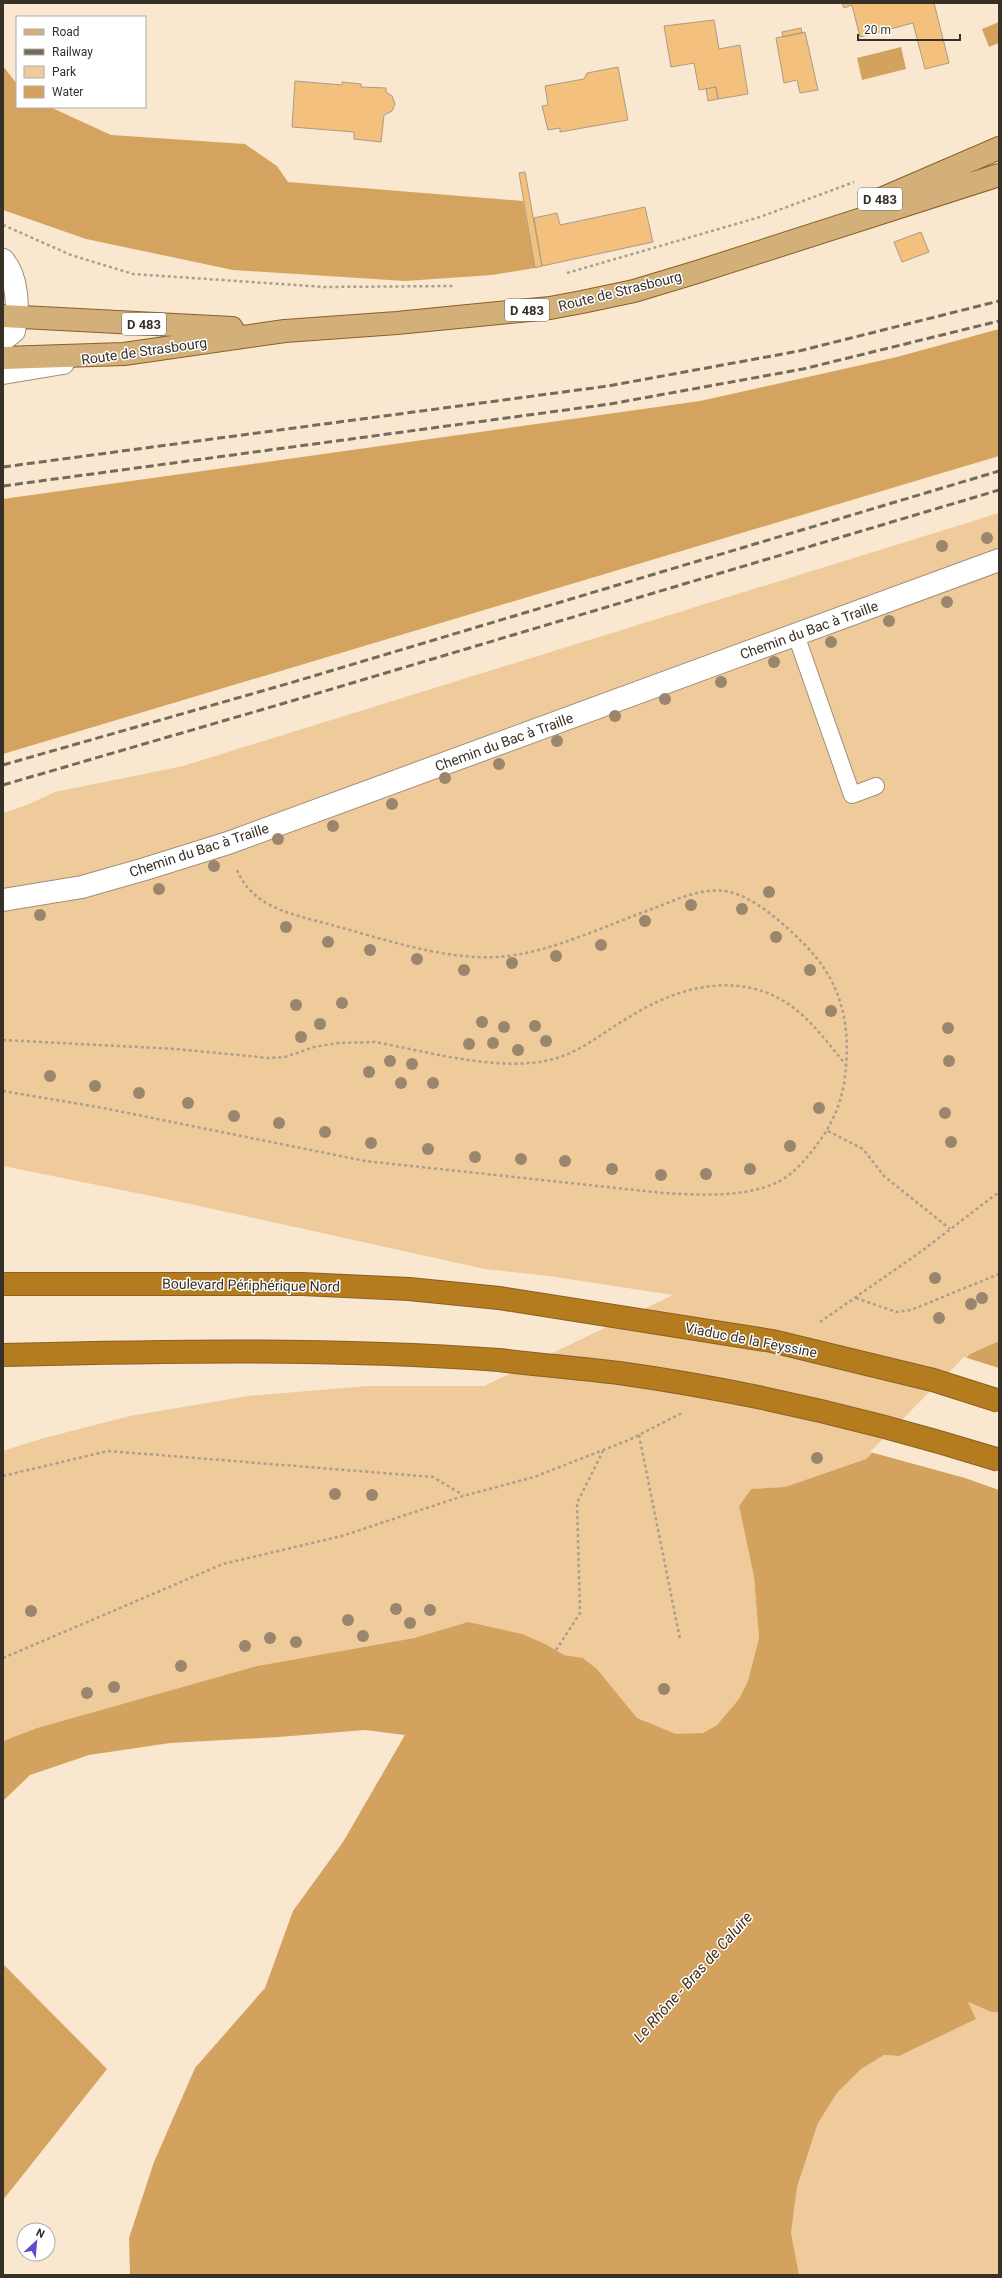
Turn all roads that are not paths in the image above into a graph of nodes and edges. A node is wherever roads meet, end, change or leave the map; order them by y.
1 (999, 148) edge
2 (999, 175) edge
3 (761, 251) junction
4 (3, 260) edge
5 (10, 317) edge
6 (285, 331) junction
7 (3, 340) edge
8 (124, 354) junction
9 (3, 358) edge
10 (3, 373) edge
11 (999, 560) edge
12 (796, 635) junction
13 (876, 786) dead end
14 (3, 900) edge
15 (3, 1284) edge
16 (499, 1298) joint
17 (3, 1354) edge
18 (999, 1401) edge
19 (999, 1460) edge

1 - 3 main road, Route de Strasbourg / D 483
2 - 3 main road, Route de Strasbourg / D 483
3 - 6 main road, Route de Strasbourg / D 483
4 - 5 street
5 - 6 main road, Route de Strasbourg / D 483
5 - 7 street
6 - 8 main road, Route de Strasbourg
8 - 9 main road
8 - 10 street, Route de Strasbourg / D 483
11 - 12 street, Chemin du Bac à Traille
12 - 13 lane
12 - 14 street, Chemin du Bac à Traille
15 - 16 highway, Boulevard Périphérique Nord
16 - 18 highway, Viaduc de la Feyssine, bridge
17 - 19 highway, bridge

